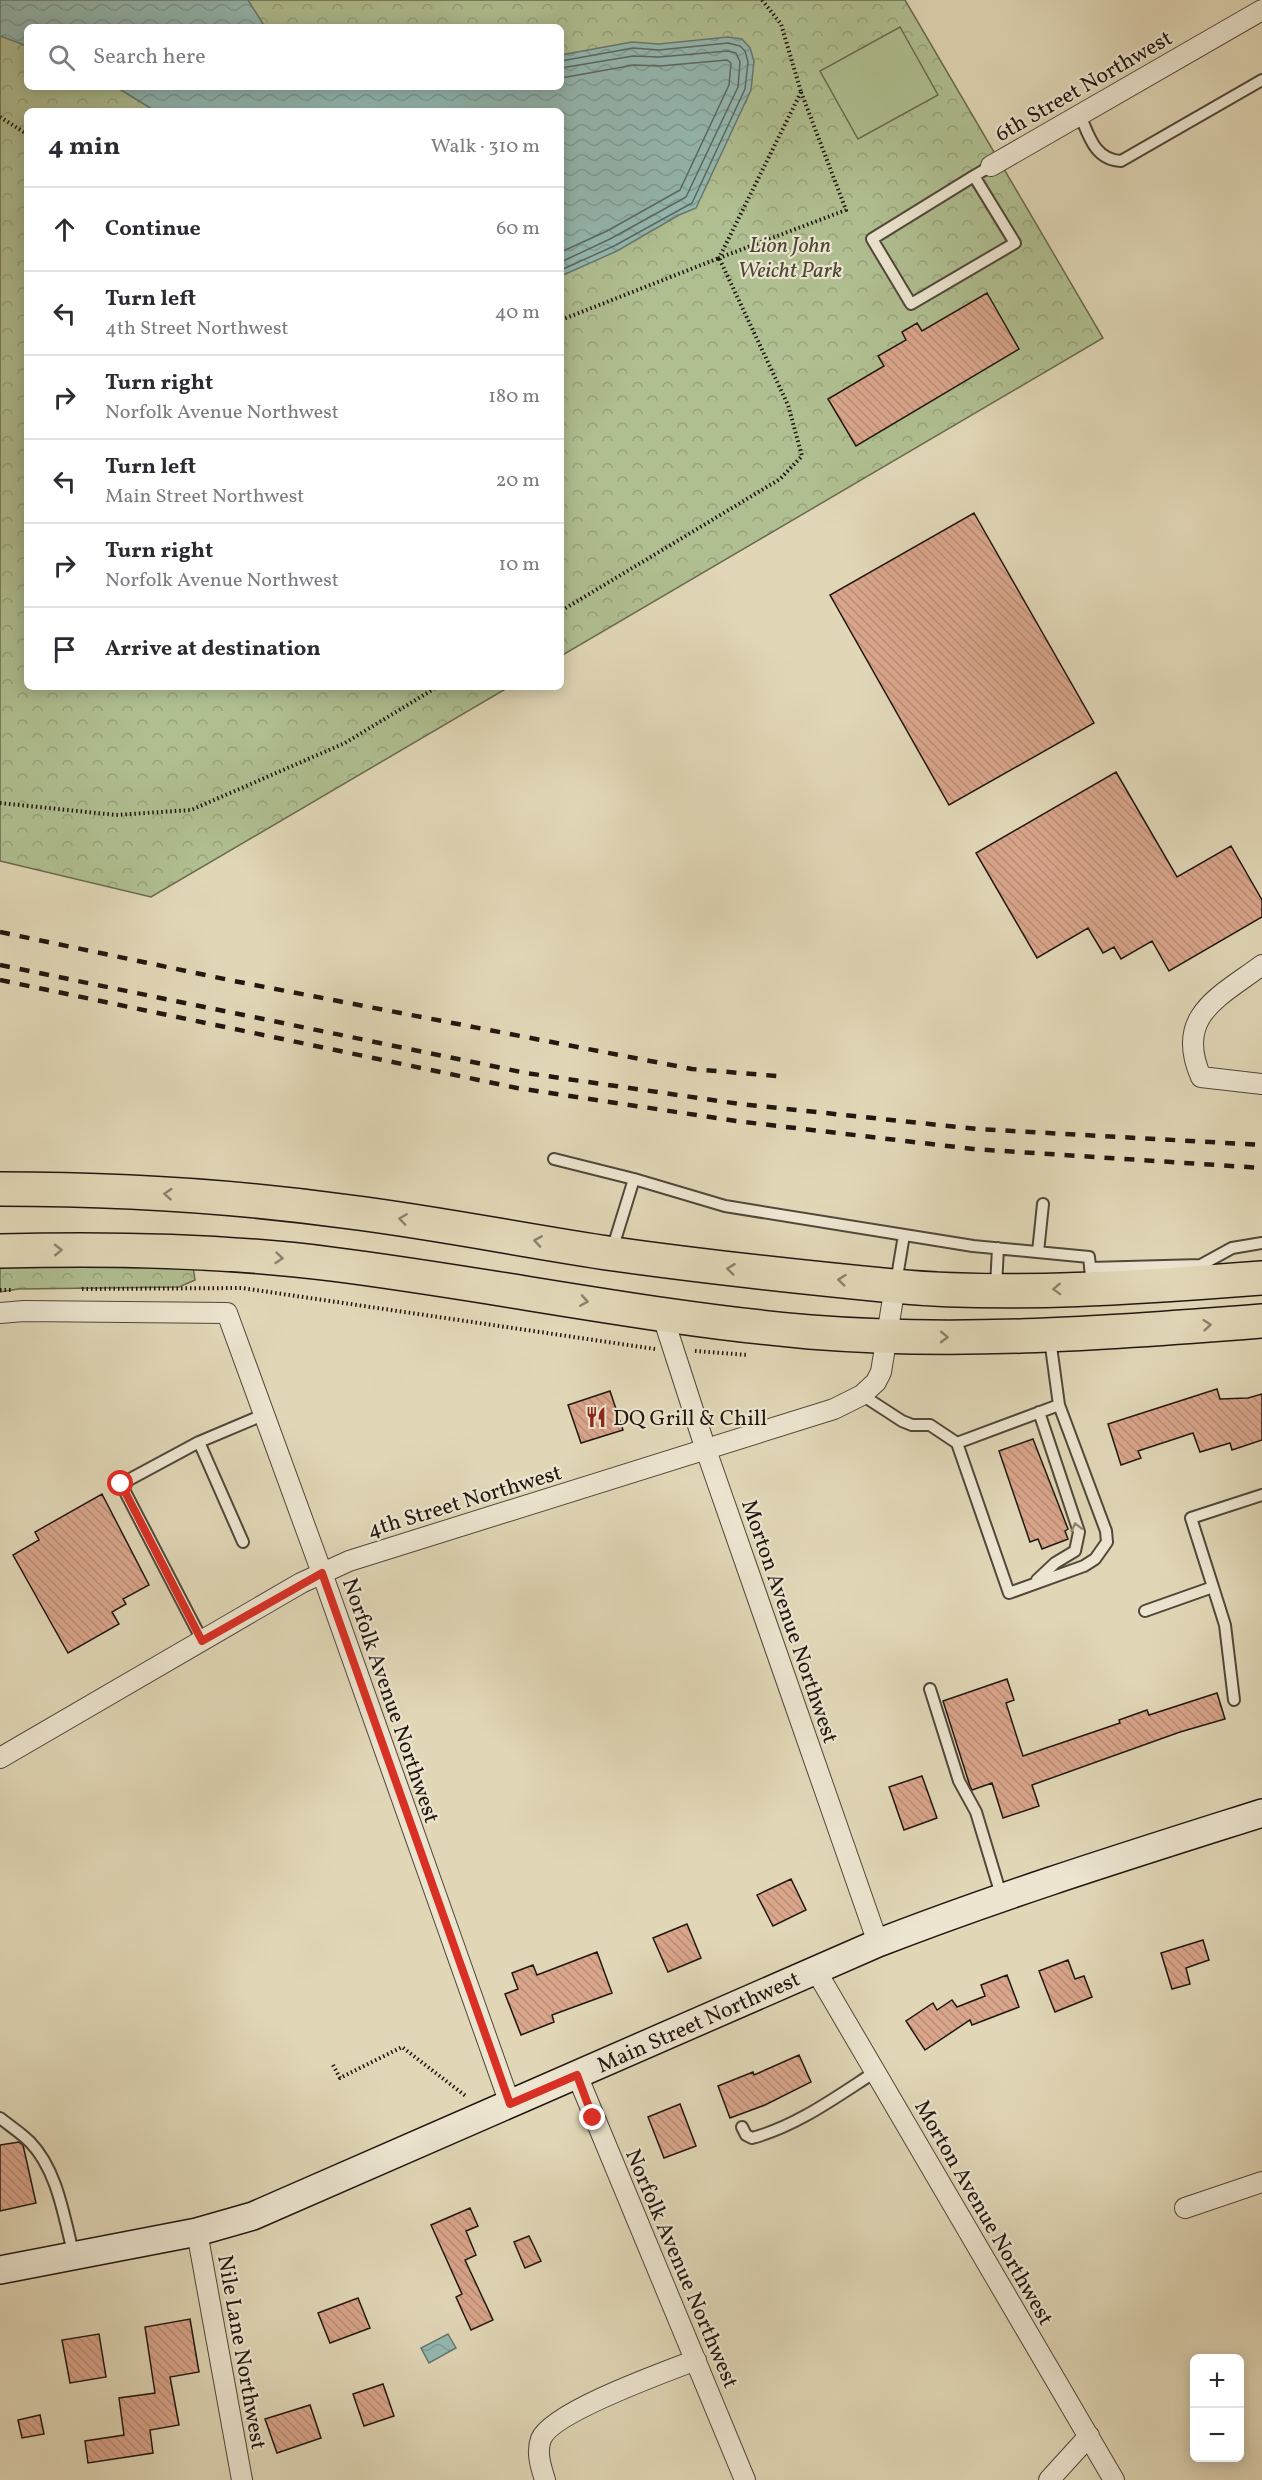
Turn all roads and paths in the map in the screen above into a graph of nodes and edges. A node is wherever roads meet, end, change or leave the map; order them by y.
1 (762, 0) edge
2 (1262, 10) edge
3 (1262, 80) edge
4 (801, 92) junction
5 (1080, 115) junction
6 (0, 117) edge
7 (24, 132) edge
8 (991, 166) joint
9 (974, 176) junction
10 (719, 258) junction
11 (564, 319) edge
12 (564, 609) edge
13 (431, 690) edge
14 (0, 803) edge
15 (1262, 965) edge
16 (1262, 1084) edge
17 (554, 1159) dead end
18 (634, 1179) junction
19 (0, 1189) edge
20 (1043, 1204) dead end
21 (904, 1235) junction
22 (1262, 1244) edge
23 (998, 1248) junction
24 (0, 1251) edge
25 (1038, 1252) junction
26 (611, 1253) junction
27 (1091, 1278) junction
28 (1262, 1278) edge
29 (896, 1286) junction
30 (81, 1289) dead end
31 (996, 1289) junction
32 (0, 1290) edge
33 (12, 1290) dead end
34 (0, 1312) edge
35 (662, 1314) junction
36 (1262, 1321) edge
37 (886, 1336) junction
38 (1050, 1336) junction
39 (648, 1348) dead end
40 (862, 1395) junction
41 (1059, 1405) junction
42 (1039, 1412) junction
43 (263, 1415) junction
44 (199, 1442) junction
45 (957, 1443) junction
46 (706, 1450) junction
47 (1262, 1495) edge
48 (243, 1542) dead end
49 (322, 1573) junction
50 (1032, 1584) junction
51 (1213, 1587) junction
52 (1145, 1611) dead end
53 (202, 1641) junction
54 (930, 1689) dead end
55 (1234, 1701) dead end
56 (0, 1758) edge
57 (1262, 1813) edge
58 (1002, 1898) junction
59 (878, 1943) junction
60 (815, 1969) junction
61 (333, 2065) dead end
62 (875, 2072) junction
63 (577, 2075) junction
64 (499, 2109) junction
65 (0, 2118) edge
66 (742, 2127) dead end
67 (1262, 2182) edge
68 (1185, 2208) dead end
69 (197, 2232) junction
70 (74, 2256) junction
71 (0, 2270) edge
72 (696, 2360) junction
73 (1089, 2436) junction
74 (242, 2480) edge
75 (545, 2480) edge
76 (745, 2480) edge
77 (1049, 2480) edge
78 (1114, 2480) edge

1 - 4 path
2 - 5 street, 6th Street Northwest
3 - 5 lane
4 - 10 path
4 - 10 path
5 - 8 street, 6th Street Northwest
6 - 7 path
8 - 9 lane
9 - 9 lane
10 - 11 path
10 - 12 path
13 - 14 path
15 - 16 street
17 - 18 lane
18 - 21 lane
18 - 26 lane
26 -> 19 highway
20 - 25 lane
21 - 23 lane
21 - 29 lane
22 - 27 lane
23 - 25 lane
23 - 31 lane
24 -> 35 highway
25 - 27 lane
29 -> 26 highway
27 - 28 highway
27 -> 31 highway
29 - 31 highway
29 - 37 street, 4th Street Northwest
30 - 39 path
32 - 33 path
34 - 43 street, Norfolk Avenue Northwest
35 - 37 highway
35 - 46 street, Morton Avenue Northwest
38 -> 36 highway
37 -> 38 highway
37 - 40 street, 4th Street Northwest
38 - 41 lane
40 - 45 lane
40 - 46 street, 4th Street Northwest
41 - 42 lane
41 - 50 lane
42 - 45 lane
50 -> 42 lane
43 - 44 lane
43 - 49 street, Norfolk Avenue Northwest
44 - 48 lane
44 - 53 lane
45 - 50 lane
46 - 49 street, 4th Street Northwest
46 - 59 street, Morton Avenue Northwest
47 - 51 lane
49 - 53 street, 4th Street Northwest
49 - 64 street, Norfolk Avenue Northwest
51 - 52 lane
51 - 55 lane
53 - 56 street, 4th Street Northwest
54 - 58 lane
57 - 58 street, Main Street Northwest
58 - 59 street, Main Street Northwest
59 - 60 street, Main Street Northwest
60 - 62 street, Morton Avenue Northwest
60 - 63 street, Main Street Northwest
61 - 64 path
62 - 66 lane
62 - 73 street, Morton Avenue Northwest
63 - 64 street, Main Street Northwest
63 - 72 street, Norfolk Avenue Northwest
64 - 69 street, Main Street Northwest
65 - 70 lane
67 - 68 street
69 - 70 street, Main Street Northwest
69 - 74 street, Nile Lane Northwest
70 - 71 street, Main Street Northwest
72 - 75 street
72 - 76 street, Norfolk Avenue Northwest
73 - 77 street
73 - 78 street, Morton Avenue Northwest

